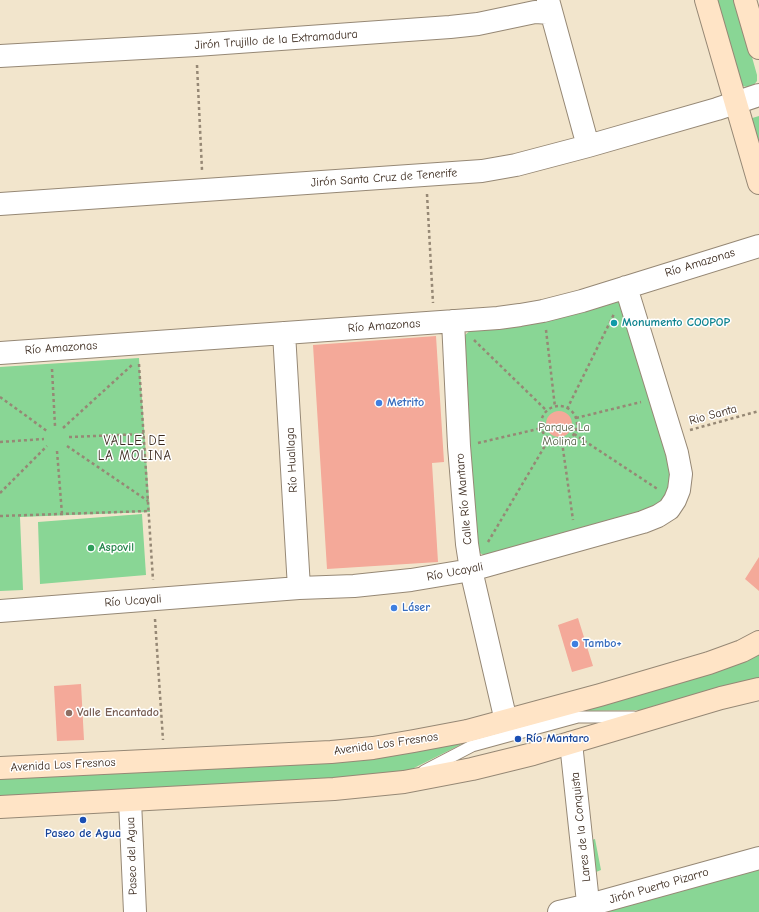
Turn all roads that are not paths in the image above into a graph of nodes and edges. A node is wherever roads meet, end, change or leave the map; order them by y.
1 (706, 0) edge
2 (746, 0) edge
3 (550, 7) edge
4 (759, 48) edge
5 (0, 56) edge
6 (759, 95) edge
7 (736, 102) junction
8 (588, 146) junction
9 (759, 183) edge
10 (0, 204) edge
11 (759, 246) edge
12 (626, 287) junction
13 (444, 322) junction
14 (284, 333) junction
15 (0, 353) edge
16 (471, 570) junction
17 (299, 588) junction
18 (0, 611) edge
19 (759, 642) edge
20 (759, 689) edge
21 (657, 716) junction
22 (506, 721) junction
23 (571, 743) junction
24 (0, 768) edge
25 (404, 782) junction
26 (130, 801) junction
27 (0, 807) edge
28 (759, 858) edge
29 (589, 909) edge
30 (135, 912) edge
31 (559, 912) edge

1 - 7 main road
2 - 4 main road
3 - 5 street, Jirón Trujillo de la Extramadura
3 - 8 street
6 - 7 street, Jirón Santa Cruz de Tenerife
7 - 8 street, Jirón Santa Cruz de Tenerife
7 - 9 main road
8 - 10 street, Jirón Santa Cruz de Tenerife
11 - 12 street, Río Amazonas
12 - 13 street, Río Amazonas
12 - 16 street, Río Ucayali
13 - 14 street, Río Amazonas
13 - 16 street, Calle Río Mantaro
14 - 15 street, Río Amazonas
14 - 17 street, Río Huallaga
16 - 17 street, Río Ucayali
16 - 22 street, Calle Río Mantaro
17 - 18 street, Río Ucayali
19 - 22 main road, Avenida Los Fresnos
20 - 21 main road
21 - 23 main road
21 - 25 lane
22 - 24 main road, Avenida Los Fresnos
23 - 25 main road
23 - 29 street, Lares de la Conquista
25 - 26 main road
26 - 27 main road
26 - 30 street, Paseo del Agua
28 - 29 street, Jirón Puerto Pizarro
29 - 31 street, Jirón Puerto Pizarro

